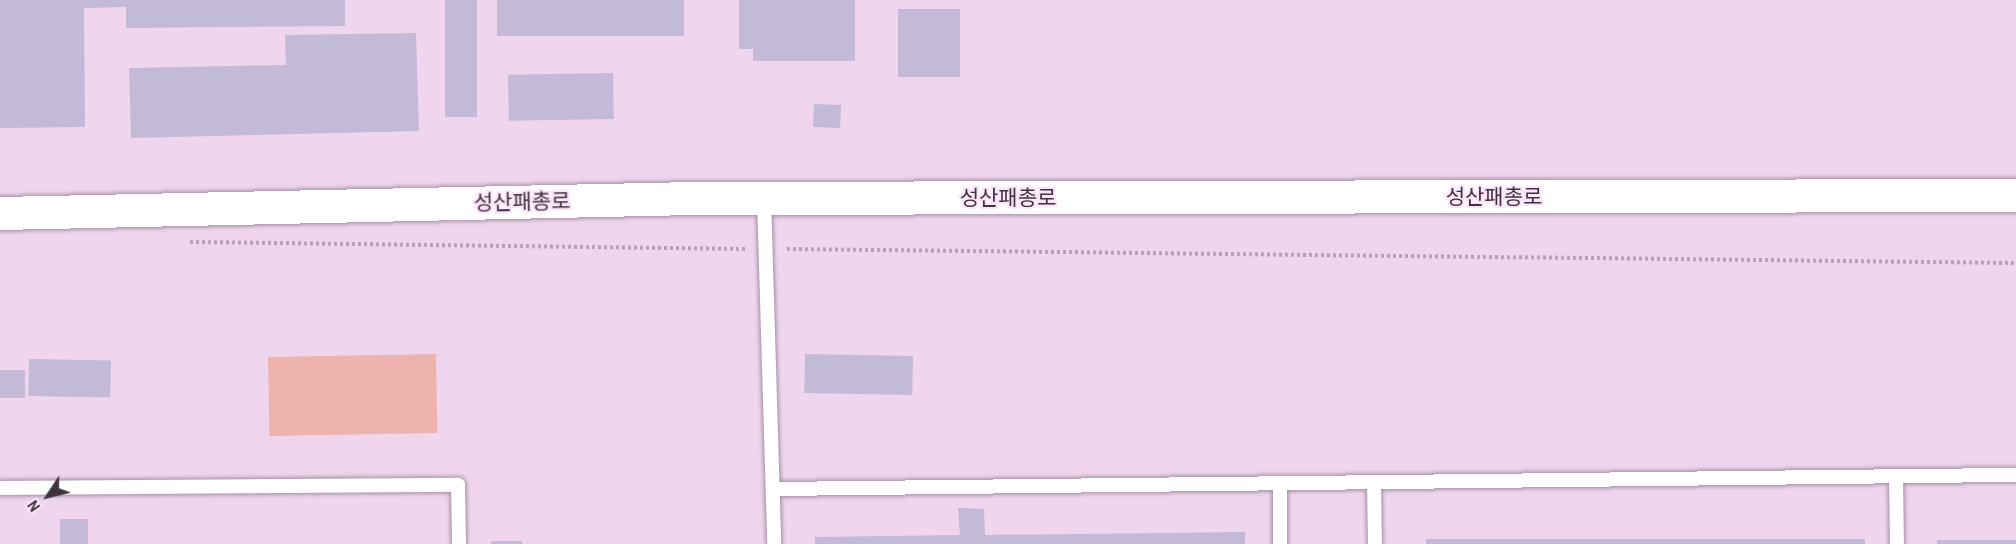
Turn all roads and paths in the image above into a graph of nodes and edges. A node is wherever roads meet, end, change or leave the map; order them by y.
1 (2016, 195) edge
2 (764, 198) junction
3 (0, 213) edge
4 (179, 242) dead end
5 (766, 249) junction
6 (2016, 262) edge
7 (2016, 475) edge
8 (1896, 476) junction
9 (1374, 482) junction
10 (1280, 483) junction
11 (0, 488) edge
12 (773, 489) junction
13 (459, 544) edge
14 (774, 544) edge
15 (1280, 544) edge
16 (1375, 544) edge
17 (1896, 544) edge

1 - 2 main road, 성산패총로
2 - 3 main road, 성산패총로
2 - 5 lane
4 - 5 path
5 - 6 path
5 - 12 lane
7 - 8 lane
8 - 9 lane
8 - 17 lane
9 - 10 lane
9 - 16 lane
10 - 12 lane
10 - 15 lane
11 - 13 lane
12 - 14 lane

